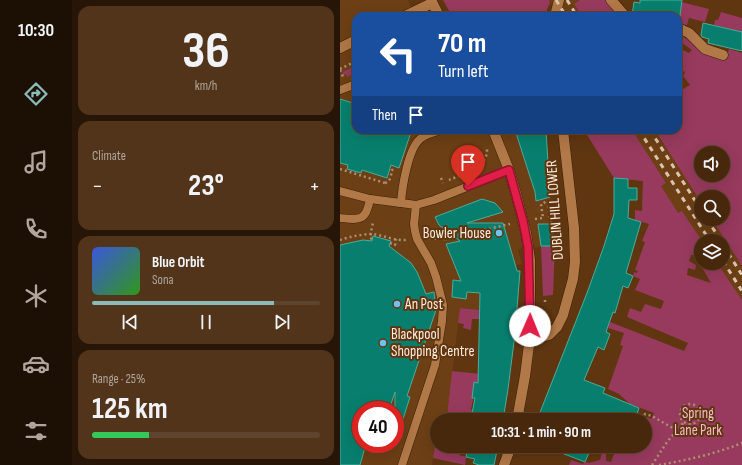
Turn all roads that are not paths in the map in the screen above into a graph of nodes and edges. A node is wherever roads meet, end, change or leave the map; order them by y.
1 (559, 0) edge
2 (611, 0) edge
3 (431, 1) edge
4 (412, 12) edge
5 (437, 12) edge
6 (556, 12) edge
7 (622, 12) edge
8 (682, 30) edge
9 (352, 42) edge
10 (340, 48) edge
11 (723, 54) dead end
12 (352, 86) edge
13 (340, 90) edge
14 (430, 134) edge
15 (495, 134) edge
16 (563, 134) edge
17 (509, 170) junction
18 (340, 191) edge
19 (370, 198) junction
20 (401, 203) junction
21 (416, 205) junction
22 (340, 218) edge
23 (530, 337) junction
24 (518, 413) edge
25 (508, 453) edge
26 (402, 465) edge
27 (504, 465) edge

1 - 6 street
2 - 7 street
3 - 4 street
3 - 5 street
8 - 11 street
9 - 10 street
12 - 13 lane
14 - 20 lane
15 - 17 street
16 - 23 street, DUBLIN HILL LOWER
17 - 21 lane
17 - 23 street
18 - 19 lane
19 - 20 lane
19 - 22 lane
20 - 21 lane
21 - 26 lane
23 - 24 street
25 - 27 street

